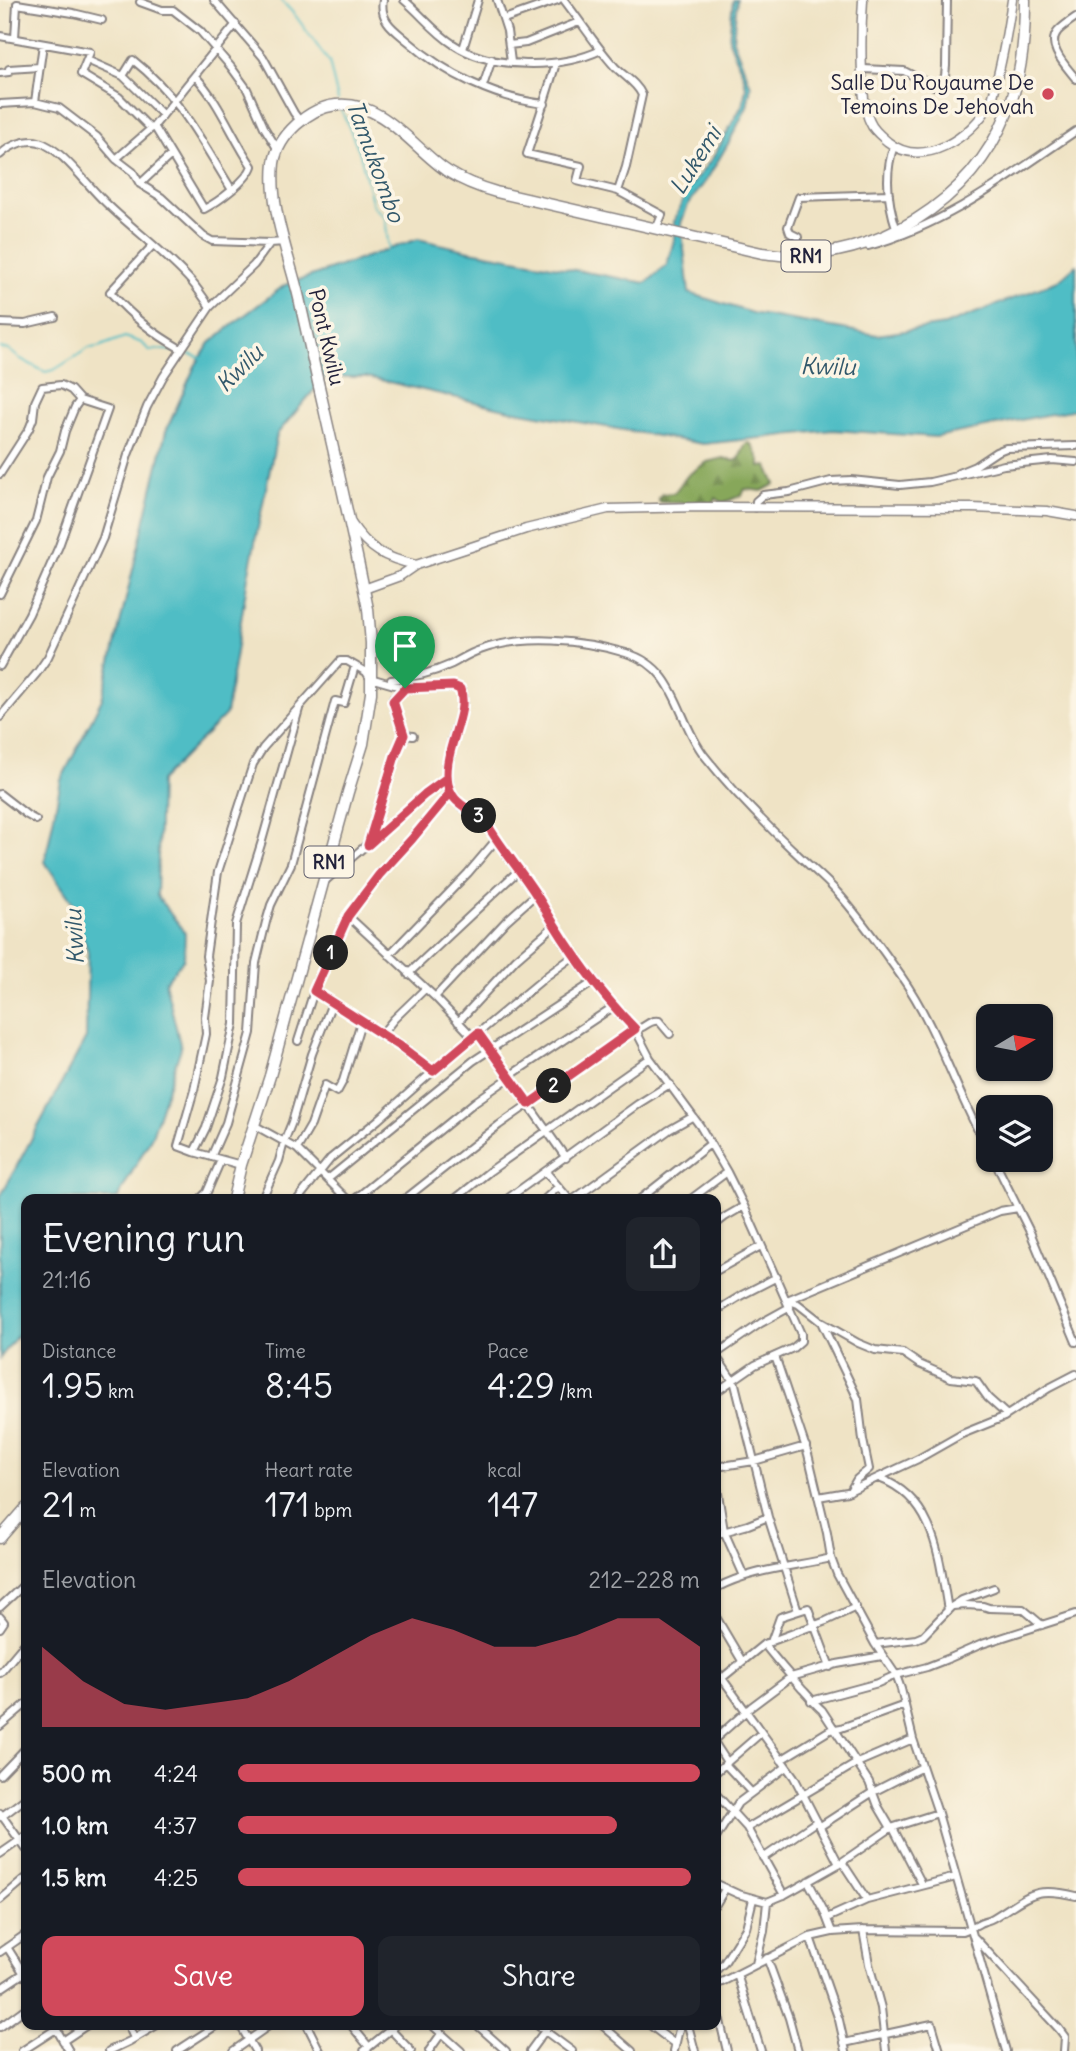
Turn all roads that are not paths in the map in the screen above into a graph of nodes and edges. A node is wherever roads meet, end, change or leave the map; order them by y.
1 (214, 0) edge
2 (383, 0) edge
3 (404, 0) edge
4 (478, 0) edge
5 (497, 0) edge
6 (558, 0) edge
7 (564, 0) edge
8 (863, 0) edge
9 (947, 0) edge
10 (1012, 0) edge
11 (1025, 0) edge
12 (139, 2) dead end
13 (1076, 17) edge
14 (504, 19) junction
15 (102, 20) dead end
16 (579, 22) junction
17 (236, 24) junction
18 (0, 36) edge
19 (15, 38) junction
20 (43, 44) junction
21 (509, 45) junction
22 (215, 48) junction
23 (463, 49) junction
24 (601, 50) junction
25 (492, 59) junction
26 (87, 60) junction
27 (511, 62) junction
28 (556, 63) junction
29 (40, 67) junction
30 (863, 69) junction
31 (0, 73) edge
32 (123, 76) junction
33 (195, 76) junction
34 (1076, 79) edge
35 (483, 86) junction
36 (176, 101) junction
37 (35, 102) junction
38 (0, 104) edge
39 (545, 104) junction
40 (163, 115) junction
41 (300, 121) junction
42 (152, 127) junction
43 (1076, 131) edge
44 (894, 146) junction
45 (278, 150) junction
46 (0, 155) edge
47 (171, 155) junction
48 (116, 159) junction
49 (140, 184) junction
50 (232, 190) junction
51 (618, 191) junction
52 (889, 194) junction
53 (657, 229) junction
54 (897, 231) junction
55 (285, 242) junction
56 (270, 243) junction
57 (153, 245) junction
58 (846, 250) junction
59 (797, 257) junction
60 (210, 307) junction
61 (55, 317) dead end
62 (0, 323) edge
63 (181, 349) junction
64 (80, 400) junction
65 (1076, 446) edge
66 (1076, 462) edge
67 (0, 474) edge
68 (955, 476) junction
69 (755, 508) junction
70 (1076, 516) edge
71 (348, 519) junction
72 (416, 565) junction
73 (364, 589) junction
74 (0, 594) edge
75 (0, 666) edge
76 (355, 666) junction
77 (370, 678) junction
78 (382, 680) junction
79 (405, 688) junction
80 (301, 704) junction
81 (0, 717) edge
82 (404, 735) junction
83 (413, 736) dead end
84 (447, 778) junction
85 (450, 793) junction
86 (0, 794) edge
87 (36, 820) dead end
88 (496, 840) junction
89 (368, 845) junction
90 (519, 870) junction
91 (323, 882) junction
92 (535, 895) junction
93 (348, 916) junction
94 (554, 926) junction
95 (389, 955) junction
96 (574, 956) junction
97 (408, 974) junction
98 (595, 981) junction
99 (425, 989) junction
100 (314, 991) junction
101 (435, 997) junction
102 (332, 1003) junction
103 (614, 1007) junction
104 (362, 1022) junction
105 (458, 1022) junction
106 (635, 1029) junction
107 (670, 1034) dead end
108 (381, 1035) junction
109 (475, 1035) junction
110 (298, 1041) dead end
111 (489, 1050) junction
112 (650, 1058) junction
113 (433, 1071) junction
114 (509, 1078) junction
115 (670, 1084) junction
116 (529, 1104) junction
117 (691, 1117) junction
118 (254, 1125) junction
119 (976, 1126) edge
120 (547, 1130) junction
121 (284, 1142) junction
122 (710, 1144) junction
123 (297, 1149) junction
124 (194, 1152) junction
125 (211, 1157) junction
126 (566, 1158) junction
127 (221, 1160) junction
128 (241, 1165) junction
129 (320, 1171) junction
130 (546, 1172) junction
131 (727, 1172) junction
132 (1000, 1172) edge
133 (328, 1179) junction
134 (558, 1187) junction
135 (205, 1194) edge
136 (234, 1194) edge
137 (264, 1194) edge
138 (302, 1194) edge
139 (342, 1194) edge
140 (361, 1194) edge
141 (411, 1194) edge
142 (462, 1194) edge
143 (514, 1194) edge
144 (550, 1194) edge
145 (566, 1194) edge
146 (579, 1194) edge
147 (646, 1194) edge
148 (698, 1194) edge
149 (744, 1206) junction
150 (1018, 1208) junction
151 (721, 1220) edge
152 (761, 1246) junction
153 (721, 1267) edge
154 (777, 1277) junction
155 (788, 1303) junction
156 (721, 1308) edge
157 (821, 1322) junction
158 (1076, 1342) edge
159 (721, 1351) edge
160 (775, 1356) junction
161 (721, 1362) edge
162 (1076, 1374) edge
163 (733, 1379) junction
164 (721, 1388) edge
165 (1007, 1415) junction
166 (806, 1446) junction
167 (754, 1461) junction
168 (721, 1466) edge
169 (879, 1478) junction
170 (850, 1491) junction
171 (818, 1497) junction
172 (721, 1512) edge
173 (21, 1514) edge
174 (768, 1517) junction
175 (724, 1531) junction
176 (721, 1532) edge
177 (0, 1538) edge
178 (831, 1558) junction
179 (785, 1567) junction
180 (744, 1576) junction
181 (721, 1586) edge
182 (21, 1588) edge
183 (994, 1588) dead end
184 (0, 1607) edge
185 (856, 1608) junction
186 (950, 1609) junction
187 (798, 1611) junction
188 (1076, 1614) edge
189 (0, 1617) edge
190 (721, 1625) edge
191 (815, 1625) junction
192 (1042, 1625) junction
193 (0, 1628) edge
194 (767, 1643) junction
195 (875, 1644) junction
196 (21, 1654) edge
197 (882, 1656) junction
198 (742, 1661) junction
199 (830, 1667) junction
200 (0, 1673) edge
201 (896, 1675) junction
202 (792, 1677) junction
203 (721, 1679) edge
204 (721, 1683) edge
205 (811, 1701) junction
206 (905, 1705) junction
207 (21, 1708) edge
208 (747, 1712) junction
209 (0, 1726) edge
210 (835, 1729) junction
211 (761, 1733) junction
212 (721, 1734) edge
213 (913, 1739) junction
214 (21, 1753) edge
215 (721, 1754) edge
216 (781, 1760) junction
217 (857, 1762) junction
218 (726, 1763) junction
219 (786, 1767) junction
220 (922, 1767) junction
221 (721, 1768) edge
222 (0, 1775) edge
223 (873, 1792) junction
224 (751, 1793) junction
225 (804, 1794) junction
226 (721, 1799) edge
227 (21, 1801) edge
228 (732, 1811) junction
229 (938, 1814) junction
230 (1, 1815) edge
231 (818, 1824) junction
232 (747, 1828) junction
233 (892, 1828) junction
234 (721, 1830) edge
235 (21, 1836) edge
236 (21, 1839) edge
237 (0, 1854) edge
238 (763, 1858) junction
239 (841, 1863) junction
240 (956, 1877) junction
241 (808, 1881) junction
242 (21, 1882) edge
243 (922, 1884) junction
244 (721, 1887) edge
245 (725, 1889) junction
246 (784, 1895) junction
247 (721, 1896) edge
248 (1076, 1896) edge
249 (753, 1899) junction
250 (0, 1900) edge
251 (867, 1900) junction
252 (766, 1902) junction
253 (827, 1918) junction
254 (971, 1929) junction
255 (863, 1930) junction
256 (832, 1932) junction
257 (21, 1937) edge
258 (810, 1937) junction
259 (974, 1937) junction
260 (7, 1947) junction
261 (0, 1952) edge
262 (767, 1958) junction
263 (724, 1964) junction
264 (756, 1964) junction
265 (721, 1966) edge
266 (21, 1969) edge
267 (736, 1975) junction
268 (21, 1977) edge
269 (721, 1983) edge
270 (0, 1989) edge
271 (21, 2011) edge
272 (721, 2025) edge
273 (0, 2026) edge
274 (51, 2030) edge
275 (57, 2030) edge
276 (80, 2030) edge
277 (130, 2030) edge
278 (148, 2030) edge
279 (209, 2030) edge
280 (243, 2030) edge
281 (263, 2030) edge
282 (310, 2030) edge
283 (354, 2030) edge
284 (389, 2030) edge
285 (397, 2030) edge
286 (438, 2030) edge
287 (483, 2030) edge
288 (545, 2030) edge
289 (550, 2030) edge
290 (609, 2030) edge
291 (655, 2030) edge
292 (679, 2030) edge
293 (689, 2030) edge
294 (442, 2034) junction
295 (883, 2034) junction
296 (134, 2038) junction
297 (249, 2040) junction
298 (63, 2041) junction
299 (844, 2043) junction
300 (675, 2048) edge
301 (367, 2049) edge
302 (22, 2051) edge
303 (69, 2051) edge
304 (109, 2051) edge
305 (177, 2051) edge
306 (233, 2051) edge
307 (255, 2051) edge
308 (320, 2051) edge
309 (411, 2051) edge
310 (429, 2051) edge
311 (461, 2051) edge
312 (506, 2051) edge
313 (530, 2051) edge
314 (572, 2051) edge
315 (632, 2051) edge
316 (695, 2051) edge
317 (727, 2051) edge
318 (761, 2051) edge
319 (798, 2051) edge
320 (846, 2051) edge
321 (886, 2051) edge
322 (940, 2051) edge
323 (1006, 2051) edge
324 (1064, 2051) edge

1 - 17 street
2 - 35 street
3 - 23 street
4 - 23 street
5 - 14 street
6 - 14 street
7 - 16 street
8 - 30 main road
9 - 30 street
10 - 44 main road
11 - 54 highway, RN1
12 - 22 street
13 - 34 street
14 - 21 street
15 - 19 street
16 - 21 street
16 - 24 street
17 - 22 street
17 - 41 street
18 - 19 street
19 - 20 street
20 - 26 street
20 - 29 street
21 - 27 street
22 - 33 street
22 - 45 street
23 - 25 street
24 - 28 street
24 - 51 street
25 - 27 street
25 - 35 street
26 - 32 street
26 - 42 street
27 - 28 street
28 - 39 street
29 - 31 street
29 - 37 street
30 - 44 main road
32 - 36 street
32 - 40 street
33 - 36 street
33 - 50 street
35 - 39 street
36 - 40 street
36 - 50 street
37 - 38 street
37 - 48 street
39 - 51 street
40 - 42 street
41 - 45 highway, RN1
41 - 53 highway, RN1
42 - 47 street
42 - 48 street
43 - 58 street
44 - 52 street
45 - 55 highway, RN1
46 - 57 street
47 - 49 street
47 - 50 street
48 - 49 street
49 - 56 street
51 - 53 street
52 - 54 street
52 - 59 street
53 - 59 highway, RN1
54 - 58 highway, RN1
55 - 56 street
55 - 71 highway, Pont Kwilu / RN1
56 - 60 street
57 - 60 street
57 - 63 street
58 - 59 highway, RN1
60 - 63 street
61 - 62 street
63 - 81 street
64 - 67 street
64 - 74 street
64 - 75 street
65 - 68 street
66 - 68 street
68 - 69 street
69 - 70 main road
69 - 72 main road
71 - 72 main road
71 - 73 highway, RN1
72 - 73 main road
73 - 77 highway, RN1
76 - 77 street
76 - 80 street
76 - 125 street
77 - 78 street
77 - 91 highway, RN1
78 - 79 street
78 - 119 street
79 - 82 street
79 - 84 street
80 - 124 street
80 - 124 street
82 - 83 street
82 - 89 street
84 - 85 street
84 - 89 street
85 - 88 street
85 - 93 street
86 - 87 street
88 - 90 street
88 - 95 street
89 - 91 street
90 - 92 street
90 - 97 street
91 - 118 highway, RN1
92 - 94 street
92 - 101 street
93 - 95 street
93 - 100 street
94 - 96 street
94 - 105 street
95 - 97 street
96 - 98 street
96 - 109 street
97 - 99 street
98 - 103 street
98 - 111 street
99 - 101 street
99 - 108 street
100 - 102 street
100 - 110 street
101 - 105 street
102 - 104 street
102 - 121 street
103 - 106 street
103 - 114 street
104 - 108 street
104 - 123 street
105 - 109 street
106 - 107 street
106 - 112 street
106 - 116 street
108 - 113 street
109 - 111 street
109 - 113 street
111 - 114 street
111 - 133 street
112 - 115 street
112 - 120 street
113 - 129 street
114 - 116 street
114 - 140 street
115 - 117 street
115 - 126 street
116 - 120 street
116 - 141 street
117 - 122 street
117 - 146 street
118 - 121 street
118 - 128 highway, RN1
120 - 126 street
120 - 142 street
121 - 123 street
121 - 137 street
122 - 131 street
122 - 147 street
123 - 129 street
124 - 125 street
125 - 127 street
126 - 130 street
127 - 128 street
127 - 135 street
128 - 136 highway, RN1
129 - 133 street
129 - 138 street
130 - 134 street
130 - 143 street
131 - 148 street
131 - 149 street
132 - 150 street
133 - 139 street
134 - 144 street
134 - 145 street
149 - 151 street
149 - 152 street
150 - 155 street
150 - 158 street
152 - 153 street
152 - 154 street
154 - 155 street
154 - 156 street
155 - 157 street
155 - 159 street
155 - 160 street
157 - 165 street
157 - 170 street
160 - 163 street
160 - 166 street
161 - 163 street
162 - 165 street
163 - 164 street
163 - 167 street
165 - 169 street
166 - 167 street
166 - 171 street
167 - 168 street
167 - 174 street
169 - 170 street
169 - 186 street
170 - 171 street
171 - 178 street
172 - 175 street
173 - 177 highway
174 - 175 street
174 - 179 street
175 - 176 street
175 - 180 street
178 - 179 street
178 - 185 street
179 - 180 street
179 - 187 street
180 - 181 street
182 - 184 street
183 - 186 street
185 - 191 street
185 - 195 street
186 - 192 street
186 - 195 street
187 - 191 street
187 - 194 street
188 - 192 street
189 - 193 street
190 - 198 street
191 - 194 street
191 - 199 street
192 - 201 street
194 - 198 street
194 - 202 street
195 - 197 street
196 - 200 street
197 - 199 street
197 - 201 street
198 - 203 street
199 - 202 street
201 - 205 street
201 - 206 street
202 - 205 street
202 - 208 street
204 - 208 street
205 - 210 street
206 - 210 street
206 - 213 street
207 - 209 street
208 - 211 street
208 - 212 street
210 - 216 street
210 - 217 street
211 - 216 street
211 - 218 street
213 - 217 street
213 - 220 street
214 - 222 street
215 - 218 street
216 - 219 street
217 - 223 street
217 - 225 street
218 - 221 street
218 - 224 street
219 - 224 street
219 - 225 street
220 - 223 street
220 - 229 street
223 - 231 street
223 - 233 street
224 - 228 street
225 - 231 street
225 - 232 street
226 - 228 street
227 - 230 street
228 - 232 street
228 - 234 street
229 - 233 street
229 - 240 street
230 - 235 street
231 - 238 street
231 - 239 street
232 - 238 street
233 - 239 street
233 - 243 street
236 - 237 street
238 - 246 street
239 - 241 street
239 - 251 street
240 - 243 street
240 - 254 street
241 - 246 street
241 - 253 street
242 - 250 street
243 - 251 street
244 - 245 street
245 - 247 street
245 - 249 street
246 - 252 street
248 - 254 street
249 - 252 street
249 - 263 street
251 - 253 street
252 - 264 street
253 - 256 street
254 - 255 street
254 - 259 street
255 - 256 street
255 - 295 street
256 - 258 street
257 - 260 street
258 - 262 street
258 - 299 street
259 - 323 street
259 - 324 street
260 - 261 street
260 - 266 street
262 - 264 street
262 - 319 street
263 - 265 street
263 - 267 street
264 - 267 street
267 - 269 street
267 - 318 street
268 - 270 street
271 - 273 street
272 - 317 street
274 - 302 street
275 - 298 street
276 - 298 street
277 - 296 street
278 - 296 street
279 - 305 street
280 - 297 street
281 - 297 street
282 - 308 street
283 - 301 street
284 - 301 street
285 - 309 street
286 - 294 street
287 - 312 street
288 - 313 street
289 - 314 street
290 - 315 street
291 - 300 street
292 - 300 street
293 - 316 street
294 - 310 street
294 - 311 street
295 - 299 street
295 - 321 street
295 - 322 street
296 - 304 street
297 - 306 street
297 - 307 street
298 - 303 street
299 - 320 street

